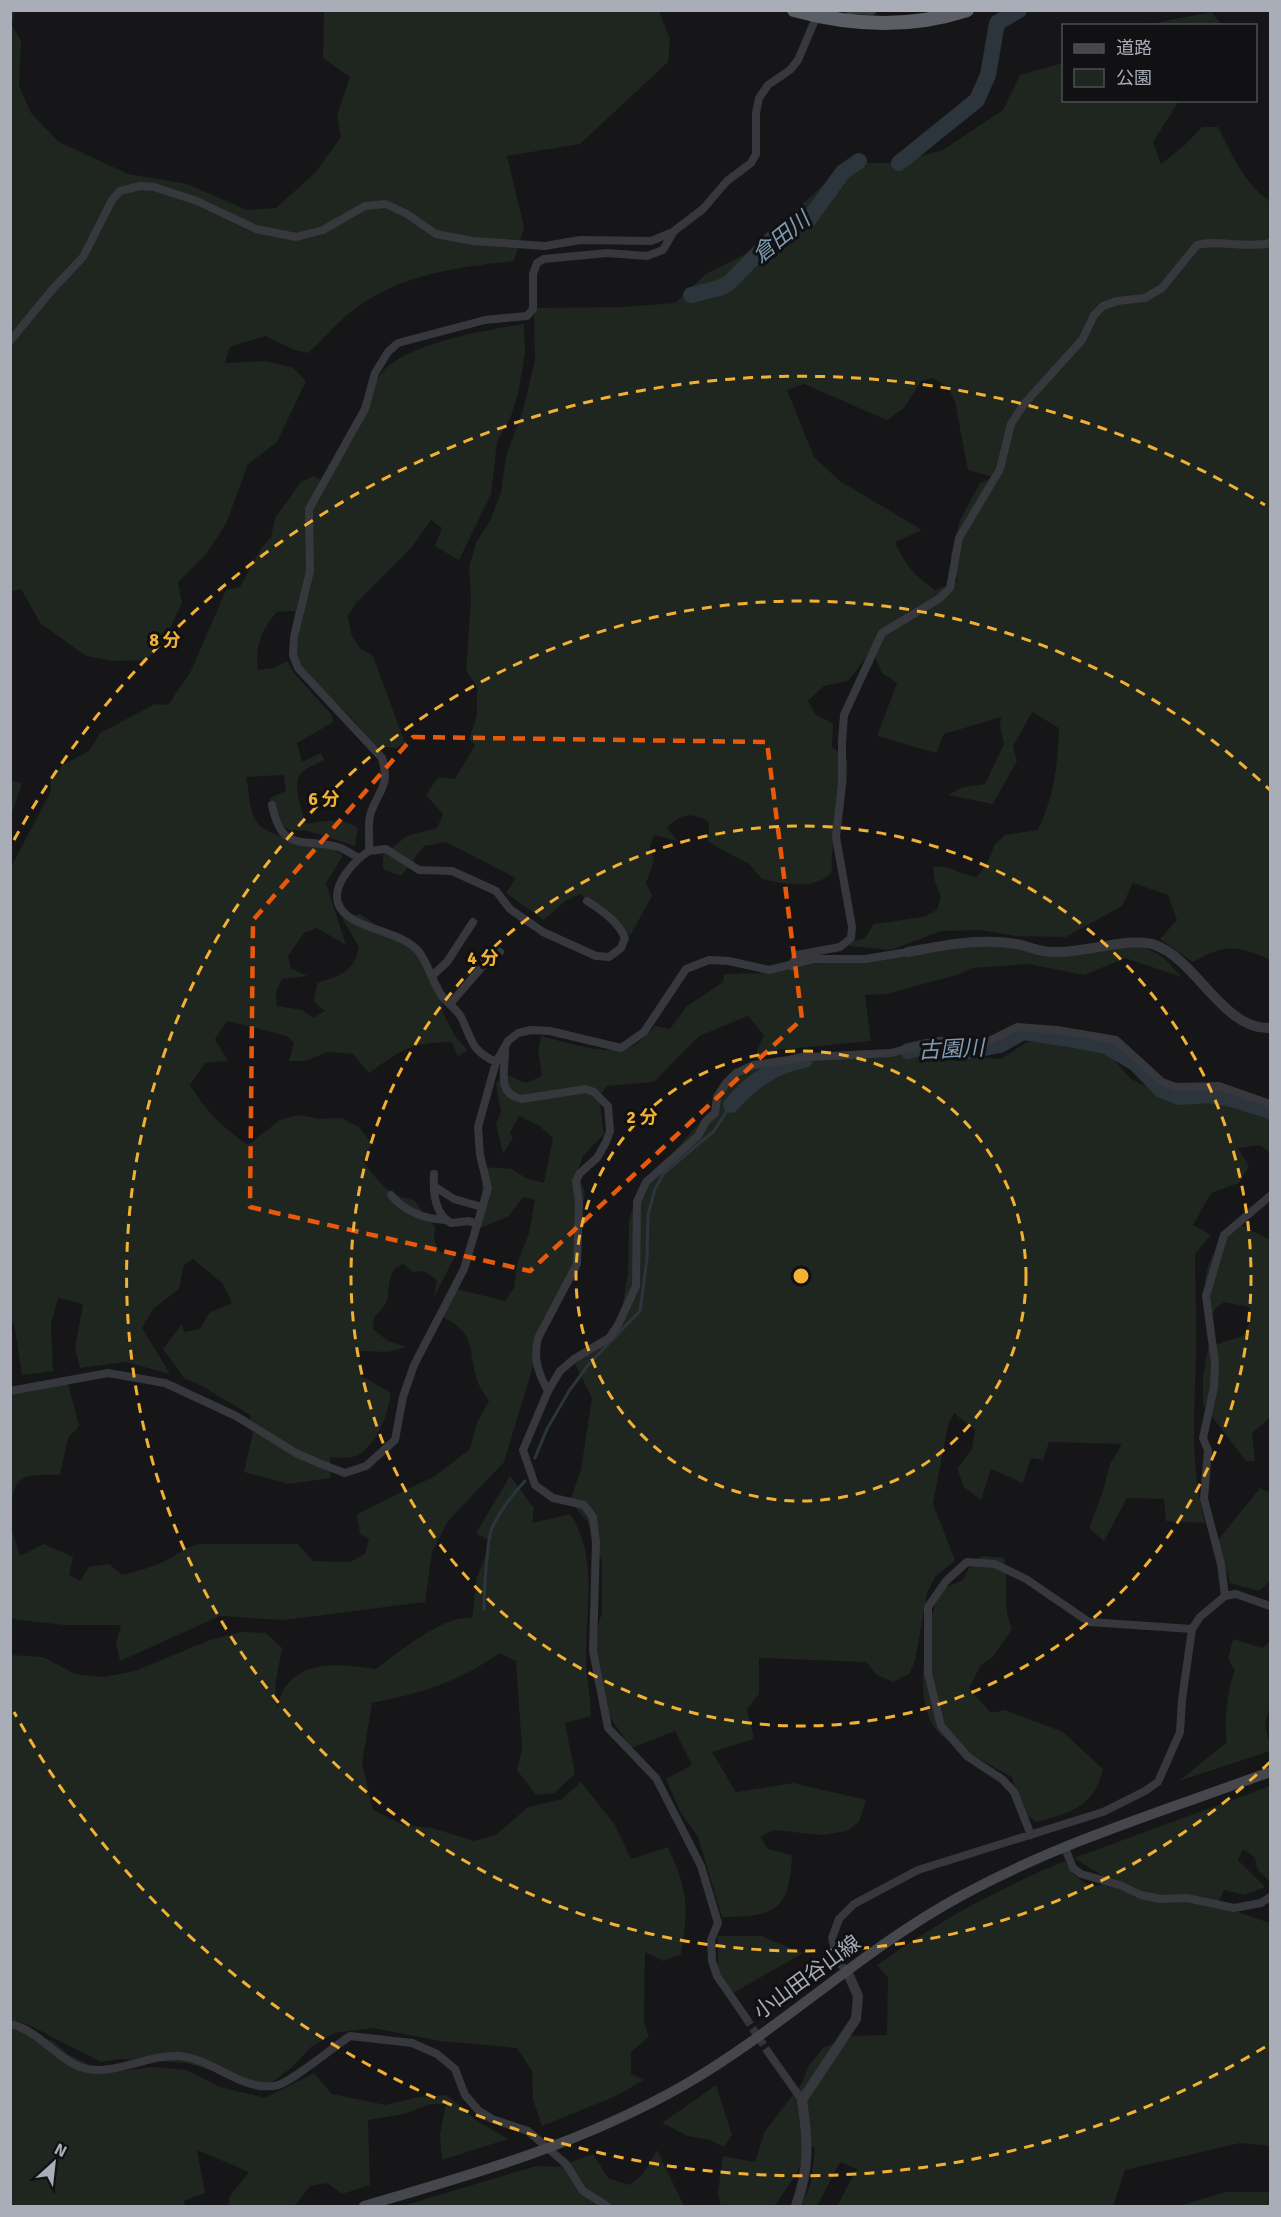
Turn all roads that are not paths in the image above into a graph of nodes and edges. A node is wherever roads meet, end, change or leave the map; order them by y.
1 (794, 10) edge
2 (849, 10) edge
3 (967, 10) edge
4 (872, 11) edge
5 (818, 13) edge
6 (674, 231) junction
7 (1270, 243) edge
8 (10, 341) edge
9 (272, 805) dead end
10 (369, 850) junction
11 (358, 858) junction
12 (587, 901) dead end
13 (473, 922) dead end
14 (500, 952) dead end
15 (908, 952) joint
16 (791, 966) junction
17 (432, 976) junction
18 (450, 1004) junction
19 (1270, 1028) edge
20 (505, 1046) junction
21 (496, 1062) junction
22 (1270, 1104) edge
23 (434, 1174) dead end
24 (434, 1186) junction
25 (391, 1195) dead end
26 (1270, 1197) edge
27 (482, 1207) junction
28 (446, 1220) junction
29 (477, 1224) junction
30 (10, 1390) edge
31 (548, 1390) junction
32 (1225, 1596) junction
33 (1270, 1606) edge
34 (1192, 1629) junction
35 (1270, 1772) edge
36 (1031, 1834) junction
37 (1065, 1848) junction
38 (1270, 1897) edge
39 (847, 1971) junction
40 (746, 2018) tunnel mouth
41 (10, 2024) edge
42 (768, 2052) tunnel mouth
43 (802, 2100) junction
44 (547, 2148) junction
45 (364, 2206) edge
46 (607, 2206) edge
47 (796, 2206) edge

1 - 5 highway
2 - 4 street
3 - 5 highway
5 - 6 street
6 - 8 street
6 - 10 street
7 - 16 street
9 - 11 street
10 - 11 street
10 - 12 street
11 - 17 street
13 - 17 street
14 - 18 street
15 - 16 street
15 - 19 street
16 - 20 street
17 - 18 street
18 - 21 street
20 - 21 street
20 - 31 street
21 - 27 street
22 - 31 street
23 - 24 street
24 - 27 street
24 - 28 street
25 - 28 street
26 - 32 street
27 - 29 street
28 - 29 street
29 - 30 street
31 - 40 street
32 - 33 street
32 - 34 street
34 - 36 street
34 - 36 street
35 - 37 main road, 小山田谷山線
36 - 39 street
37 - 38 street
37 - 39 main road, 小山田谷山線
39 - 43 street
39 - 44 main road, 小山田谷山線
41 - 44 street
42 - 43 street
43 - 47 street
44 - 45 main road, 小山田谷山線
44 - 46 street

